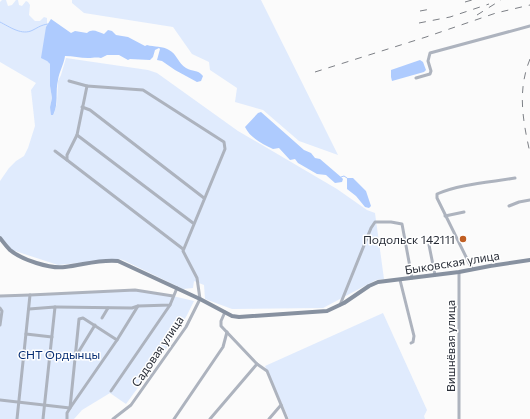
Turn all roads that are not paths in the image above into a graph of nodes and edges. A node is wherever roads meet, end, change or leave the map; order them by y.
1 (530, 26) edge
2 (416, 78) dead end
3 (69, 81) dead end
4 (87, 86) junction
5 (82, 107) junction
6 (78, 135) junction
7 (55, 151) dead end
8 (68, 160) junction
9 (515, 178) dead end
10 (204, 198) junction
11 (530, 200) edge
12 (509, 206) dead end
13 (464, 212) dead end
14 (445, 216) junction
15 (193, 223) junction
16 (0, 238) edge
17 (429, 245) dead end
18 (183, 249) junction
19 (530, 260) edge
20 (472, 269) junction
21 (459, 272) junction
22 (435, 275) junction
23 (412, 278) junction
24 (400, 280) junction
25 (177, 288) junction
26 (30, 295) junction
27 (0, 296) edge
28 (173, 296) junction
29 (200, 299) junction
30 (170, 305) junction
31 (340, 305) junction
32 (138, 306) junction
33 (55, 307) junction
34 (108, 308) junction
35 (0, 309) edge
36 (29, 309) junction
37 (225, 312) junction
38 (102, 318) dead end
39 (0, 325) edge
40 (95, 326) junction
41 (226, 332) junction
42 (26, 334) junction
43 (52, 337) junction
44 (117, 340) junction
45 (411, 343) dead end
46 (75, 357) junction
47 (257, 364) junction
48 (111, 391) dead end
49 (0, 400) edge
50 (19, 402) junction
51 (45, 405) junction
52 (281, 405) junction
53 (70, 408) junction
54 (17, 419) edge
55 (43, 419) edge
56 (67, 419) edge
57 (113, 419) edge
58 (174, 419) edge
59 (210, 419) edge
60 (269, 419) edge
61 (287, 419) edge
62 (459, 419) edge

1 - 2 street
3 - 4 street
4 - 5 street
4 - 10 street
5 - 6 street
5 - 10 street
6 - 8 street
6 - 15 street
7 - 8 street
8 - 18 street
9 - 14 street
10 - 15 street
11 - 12 street
13 - 14 street
14 - 20 street
15 - 18 street
16 - 25 street
17 - 22 street
18 - 29 street
19 - 20 street, Быковская улица
20 - 21 street, Быковская улица
21 - 22 street, Быковская улица
21 - 62 street, Вишнёвая улица
22 - 23 street, Быковская улица
23 - 24 street, Быковская улица
23 - 31 street
24 - 31 street, Быковская улица
24 - 45 street
25 - 28 street
25 - 29 street
26 - 27 street
26 - 28 street
26 - 36 street
28 - 30 street
29 - 37 street
29 - 57 street, Садовая улица
30 - 32 street
30 - 48 street
31 - 37 street
32 - 34 street
32 - 44 street
33 - 34 street
33 - 36 street
33 - 43 street
34 - 38 street
35 - 39 street
36 - 42 street
37 - 41 street
40 - 44 street
40 - 46 street
40 - 46 street
41 - 47 street
41 - 58 street
42 - 43 street
42 - 50 street
43 - 51 street
44 - 53 street
46 - 53 street
47 - 52 street
47 - 59 street
49 - 50 street
50 - 51 street
50 - 54 street
51 - 53 street
51 - 55 street
52 - 60 street
52 - 61 street
53 - 56 street

